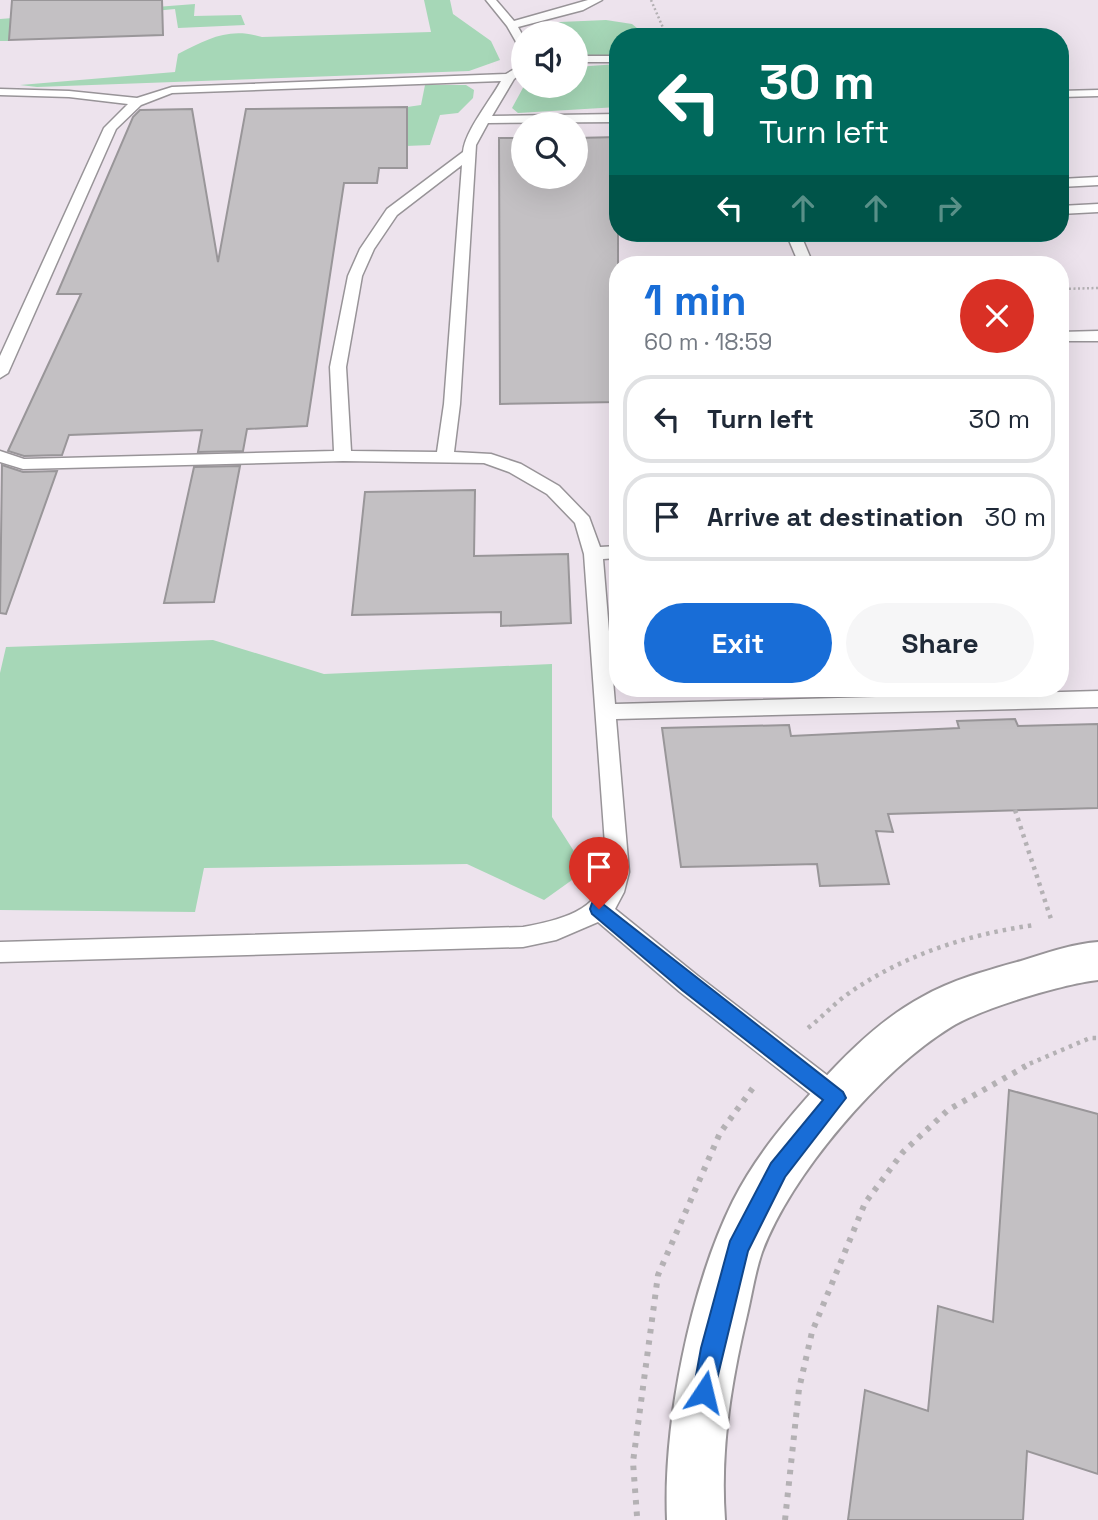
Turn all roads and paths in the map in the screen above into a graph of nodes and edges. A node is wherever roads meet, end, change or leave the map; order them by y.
1 (491, 0) edge
2 (597, 0) edge
3 (651, 0) edge
4 (528, 21) edge
5 (511, 24) edge
6 (663, 28) edge
7 (588, 59) edge
8 (609, 59) edge
9 (509, 77) joint
10 (0, 92) edge
11 (1098, 93) edge
12 (1069, 94) edge
13 (137, 101) junction
14 (609, 118) edge
15 (482, 121) junction
16 (470, 153) junction
17 (1098, 181) edge
18 (1069, 183) edge
19 (1098, 208) edge
20 (1069, 210) edge
21 (1098, 288) edge
22 (1069, 289) edge
23 (1098, 336) edge
24 (1069, 337) edge
25 (0, 373) edge
26 (0, 456) edge
27 (343, 456) junction
28 (445, 457) junction
29 (609, 553) edge
30 (593, 554) junction
31 (1098, 699) edge
32 (606, 712) junction
33 (1015, 810) dead end
34 (599, 909) junction
35 (1053, 924) dead end
36 (0, 952) edge
37 (1098, 961) edge
38 (1098, 1038) edge
39 (836, 1098) junction
40 (696, 1520) edge
41 (785, 1520) edge

1 - 5 lane
2 - 4 lane
3 - 6 path
7 - 8 lane
9 - 13 lane
9 - 15 lane
10 - 13 lane
11 - 12 lane
13 - 25 lane
14 - 15 lane
15 - 16 lane
16 - 27 lane
16 - 28 lane
17 - 18 lane
19 - 20 lane
21 - 22 path
23 - 24 lane
26 - 27 lane
27 - 28 lane
28 - 30 lane
29 - 30 lane
30 - 32 lane
31 - 32 lane
32 - 34 lane
33 - 35 path
34 - 36 lane
34 - 39 lane
37 - 39 street
38 - 41 path
39 - 40 street

